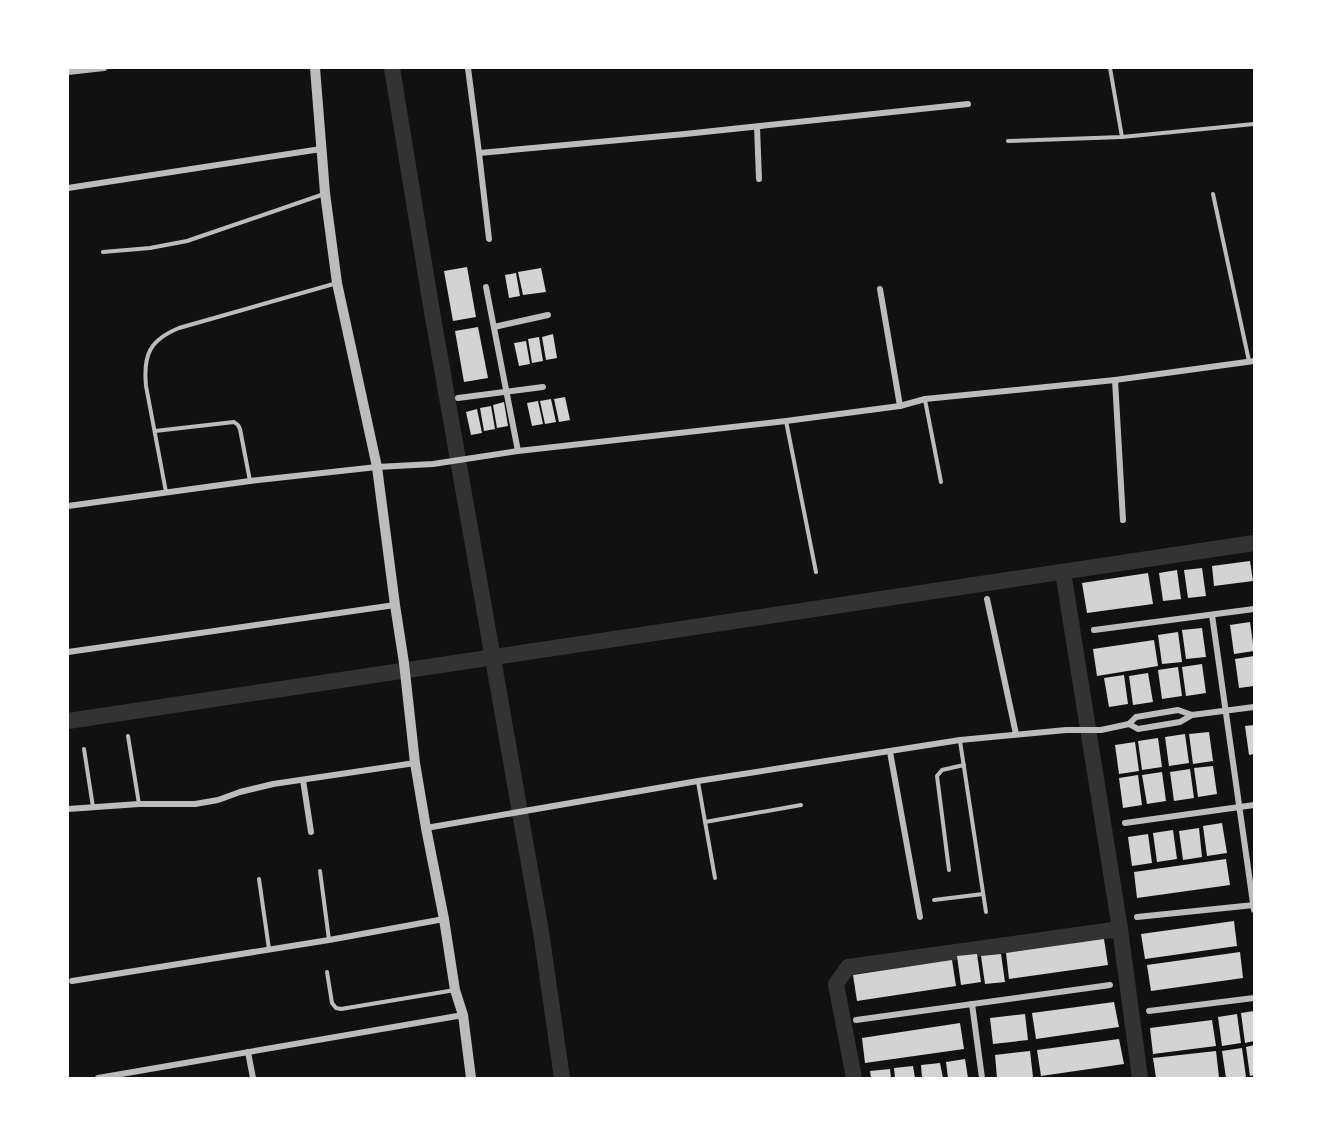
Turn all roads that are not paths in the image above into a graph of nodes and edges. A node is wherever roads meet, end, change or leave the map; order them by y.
1 (104, 68) edge
2 (315, 68) edge
3 (468, 68) edge
4 (1110, 68) edge
5 (68, 72) edge
6 (968, 104) dead end
7 (1254, 124) edge
8 (757, 127) junction
9 (1122, 137) junction
10 (1008, 141) dead end
11 (321, 149) junction
12 (479, 153) junction
13 (759, 180) dead end
14 (68, 188) edge
15 (325, 194) junction
16 (1213, 195) dead end
17 (489, 239) dead end
18 (104, 252) dead end
19 (337, 283) junction
20 (486, 287) dead end
21 (880, 289) dead end
22 (548, 315) dead end
23 (494, 327) junction
24 (1252, 361) edge
25 (1115, 380) junction
26 (543, 387) dead end
27 (506, 392) junction
28 (458, 398) dead end
29 (925, 399) junction
30 (900, 406) junction
31 (786, 422) junction
32 (155, 431) junction
33 (518, 451) junction
34 (377, 467) junction
35 (250, 482) junction
36 (941, 482) dead end
37 (166, 493) junction
38 (68, 506) edge
39 (1123, 520) dead end
40 (816, 572) dead end
41 (987, 599) dead end
42 (395, 605) junction
43 (1254, 609) edge
44 (1212, 615) junction
45 (1094, 630) dead end
46 (68, 652) edge
47 (1254, 707) edge
48 (1226, 711) junction
49 (1192, 715) junction
50 (1129, 724) junction
51 (1016, 734) junction
52 (128, 736) dead end
53 (960, 740) junction
54 (84, 749) dead end
55 (890, 752) junction
56 (416, 763) junction
57 (963, 765) junction
58 (303, 780) junction
59 (698, 781) junction
60 (139, 804) junction
61 (1254, 805) edge
62 (801, 806) dead end
63 (1240, 807) junction
64 (93, 808) junction
65 (68, 809) edge
66 (705, 822) junction
67 (1125, 823) dead end
68 (426, 828) junction
69 (312, 832) dead end
70 (949, 870) dead end
71 (320, 871) dead end
72 (715, 878) dead end
73 (259, 879) dead end
74 (983, 894) junction
75 (934, 900) dead end
76 (1254, 908) edge
77 (986, 912) dead end
78 (920, 917) dead end
79 (1137, 917) dead end
80 (444, 919) junction
81 (328, 940) junction
82 (269, 949) junction
83 (327, 972) dead end
84 (72, 981) dead end
85 (1110, 985) dead end
86 (454, 990) junction
87 (1254, 998) edge
88 (972, 1004) junction
89 (1149, 1011) dead end
90 (463, 1015) junction
91 (856, 1020) dead end
92 (248, 1052) junction
93 (137, 1076) edge
94 (98, 1078) edge
95 (253, 1078) edge
96 (471, 1078) edge
97 (982, 1078) edge

1 - 5 street
2 - 11 street
3 - 12 street
4 - 9 lane
6 - 8 street
7 - 9 lane
8 - 12 street
8 - 13 street
9 - 10 lane
11 - 14 street
11 - 15 street
12 - 17 street
15 - 18 lane
15 - 19 street
16 - 24 lane
19 - 32 lane
19 - 34 street
20 - 23 street
21 - 30 street
22 - 23 street
23 - 27 street
24 - 25 street
25 - 29 street
25 - 39 street
26 - 27 street
27 - 28 street
27 - 33 street
29 - 30 street
29 - 36 lane
30 - 31 street
31 - 33 street
31 - 40 lane
32 - 35 lane
32 - 37 lane
33 - 34 street
34 - 35 street
34 - 42 street
35 - 37 street
37 - 38 street
41 - 51 street
42 - 46 street
42 - 56 street
43 - 44 street
44 - 45 street
44 - 48 street
47 - 48 street
48 - 49 street
48 - 63 street
49 - 50 street
49 - 50 street
50 - 51 street
51 - 53 street
52 - 60 lane
53 - 55 street
53 - 57 lane
54 - 64 lane
55 - 59 street
55 - 78 street
56 - 58 street
56 - 68 street
57 - 70 lane
57 - 74 lane
58 - 60 street
58 - 69 street
59 - 66 lane
59 - 68 street
60 - 64 street
61 - 63 street
62 - 66 lane
63 - 67 street
63 - 76 street
64 - 65 street
66 - 72 lane
68 - 80 street
71 - 81 lane
73 - 82 lane
74 - 75 lane
74 - 77 lane
76 - 79 street
80 - 81 street
80 - 86 street
81 - 82 street
82 - 84 street
83 - 86 lane
85 - 88 street
86 - 90 street
87 - 89 street
88 - 91 street
88 - 97 street
90 - 92 street
90 - 96 street
92 - 93 street
92 - 95 street
93 - 94 street

